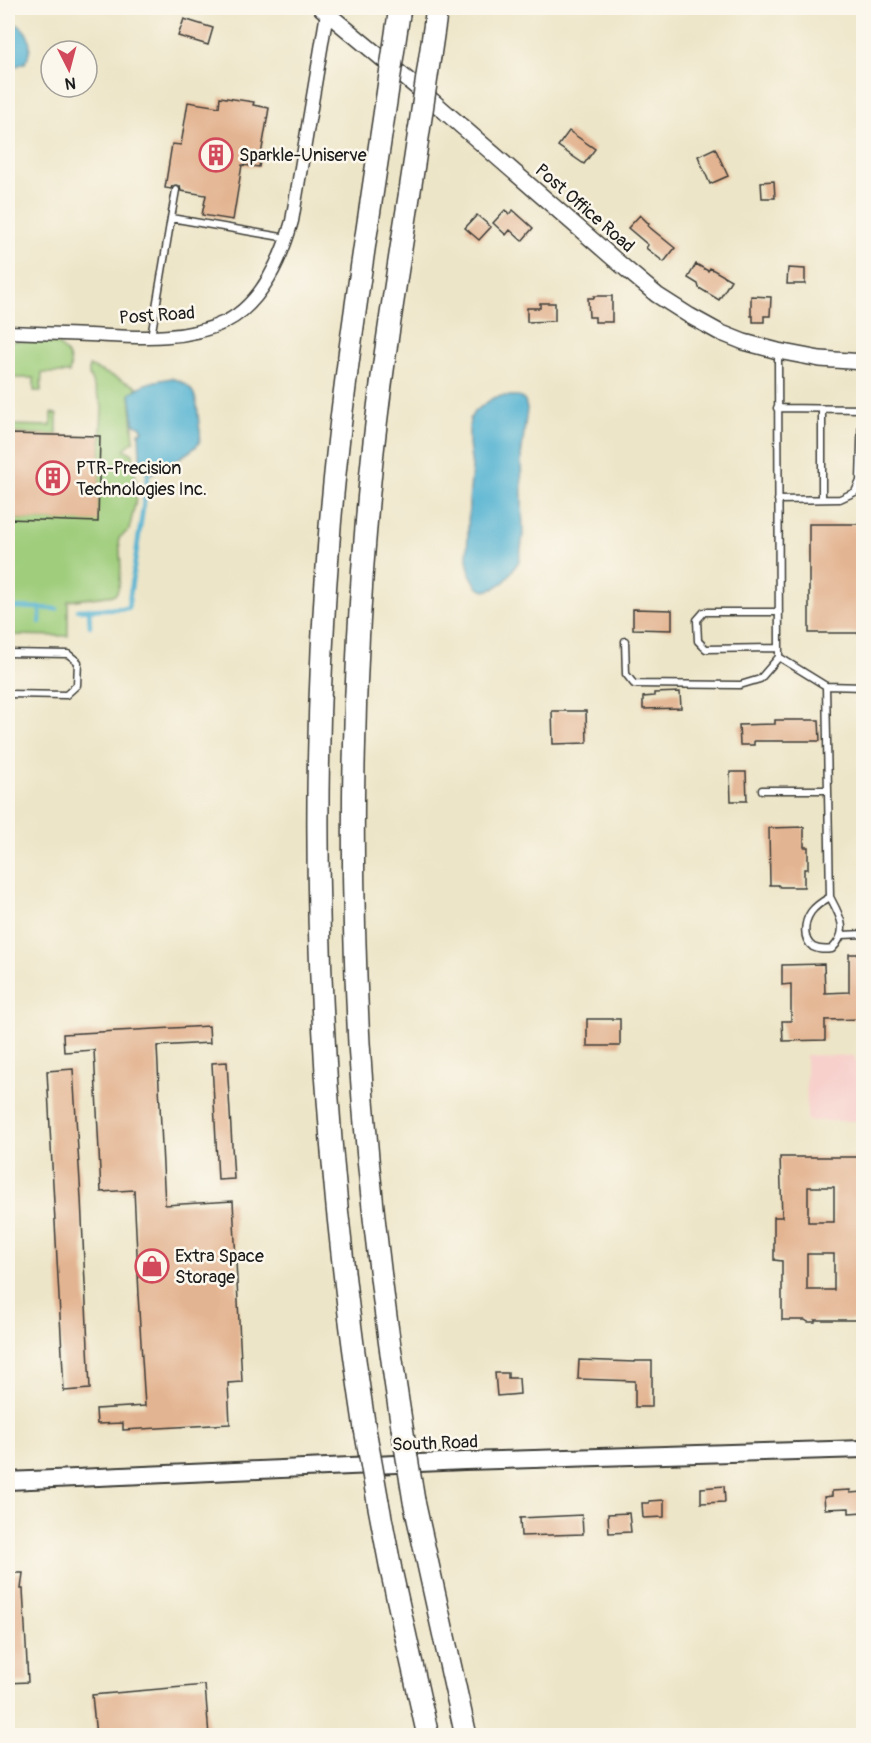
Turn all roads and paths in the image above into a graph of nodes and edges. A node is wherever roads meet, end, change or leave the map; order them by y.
1 (437, 8) edge
2 (324, 10) edge
3 (398, 17) edge
4 (176, 190) dead end
5 (171, 218) junction
6 (287, 238) junction
7 (8, 332) edge
8 (151, 337) junction
9 (778, 351) junction
10 (864, 362) edge
11 (777, 408) junction
12 (822, 409) junction
13 (863, 409) edge
14 (822, 499) junction
15 (778, 500) junction
16 (779, 612) junction
17 (625, 640) dead end
18 (779, 648) junction
19 (8, 653) edge
20 (779, 657) junction
21 (826, 686) junction
22 (864, 687) edge
23 (8, 694) edge
24 (762, 790) dead end
25 (828, 790) junction
26 (830, 897) junction
27 (864, 934) edge
28 (842, 935) junction
29 (864, 1449) edge
30 (8, 1481) edge
31 (428, 1736) edge
32 (466, 1736) edge

1 - 32 highway, bridge
2 - 6 street, Post Road
2 - 9 street, Post Office Road
3 - 31 highway, bridge
4 - 5 lane
5 - 6 lane
5 - 8 lane
6 - 8 street, Post Road
7 - 8 street, Post Road
9 - 10 street, Post Office Road
9 - 11 lane
11 - 12 lane
11 - 15 lane
12 - 13 lane
12 - 14 lane
13 - 14 lane
14 - 15 lane
15 - 16 lane
16 - 18 lane
16 - 18 lane
17 - 20 lane
18 - 20 lane
19 - 23 lane
20 - 21 lane
21 - 22 lane
21 - 25 lane
24 - 25 lane
25 - 26 lane
26 - 28 lane
26 - 28 lane
27 - 28 lane
29 - 30 main road, South Road

